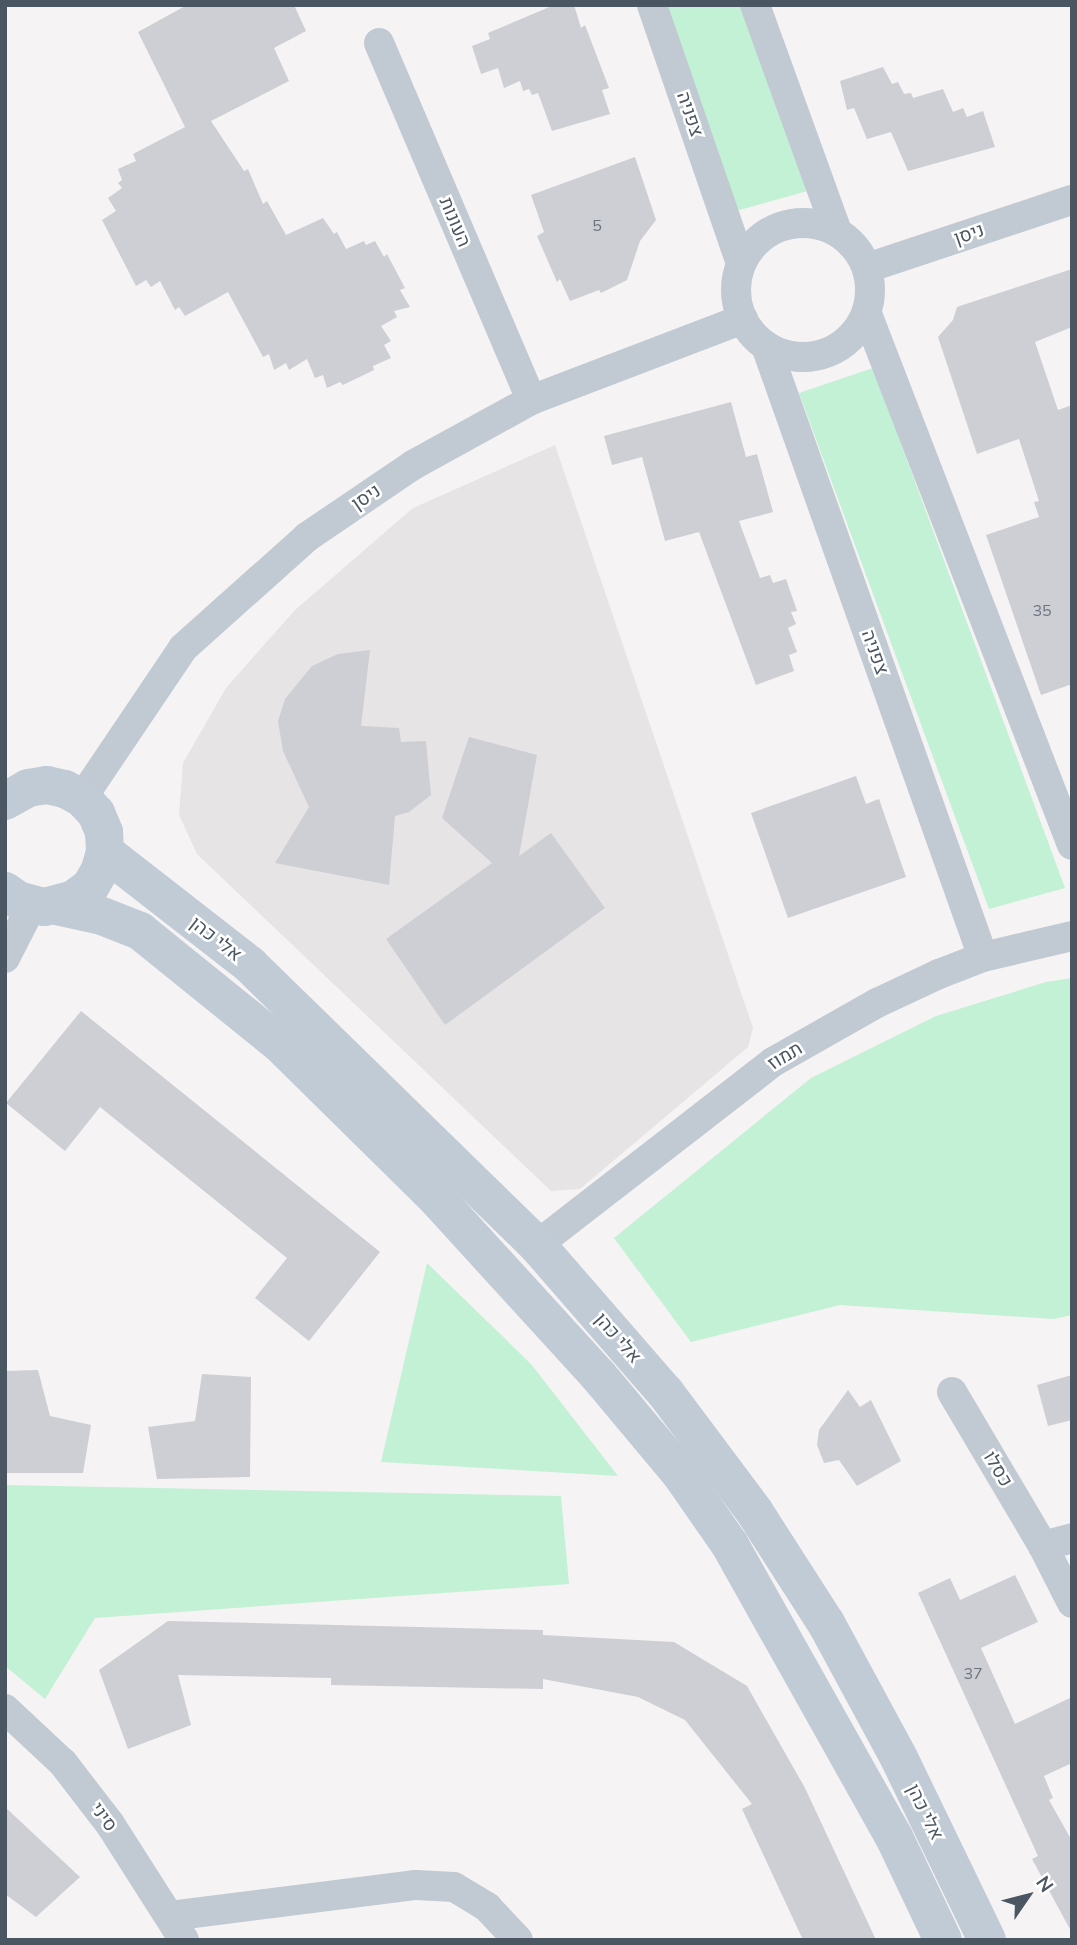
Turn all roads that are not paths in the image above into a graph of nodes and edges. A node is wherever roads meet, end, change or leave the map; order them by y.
1 (652, 5) edge
2 (755, 5) edge
3 (379, 43) dead end
4 (1072, 200) edge
5 (837, 231) junction
6 (741, 263) junction
7 (867, 268) junction
8 (867, 314) junction
9 (743, 319) junction
10 (766, 346) junction
11 (531, 400) junction
12 (13, 788) edge
13 (82, 798) junction
14 (1072, 845) edge
15 (105, 852) junction
16 (31, 901) edge
17 (1072, 936) edge
18 (983, 957) junction
19 (5, 958) edge
20 (537, 1245) junction
21 (952, 1392) dead end
22 (1072, 1538) edge
23 (1043, 1546) junction
24 (1072, 1604) edge
25 (5, 1709) edge
26 (177, 1928) edge
27 (518, 1940) edge
28 (943, 1940) edge
29 (987, 1940) edge

1 - 6 street, צפניה
2 - 5 street
3 - 11 street, העונות
4 - 7 street, ניסן
5 - 6 street
5 - 7 street
6 - 9 street
7 - 8 street
8 - 10 street
8 - 14 street
9 - 10 street
9 - 11 street, ניסן
10 - 18 street, צפניה
11 - 13 street, ניסן
12 - 13 street
13 - 15 street
15 - 16 street
15 - 20 street, אלי כהן
16 - 19 street
16 - 28 street, אלי כהן
17 - 18 street, תמוז
18 - 20 street, תמוז
20 - 29 street, אלי כהן
21 - 23 street, כסלו
22 - 23 street
23 - 24 street, כסלו
25 - 26 street, סיני
26 - 27 street

